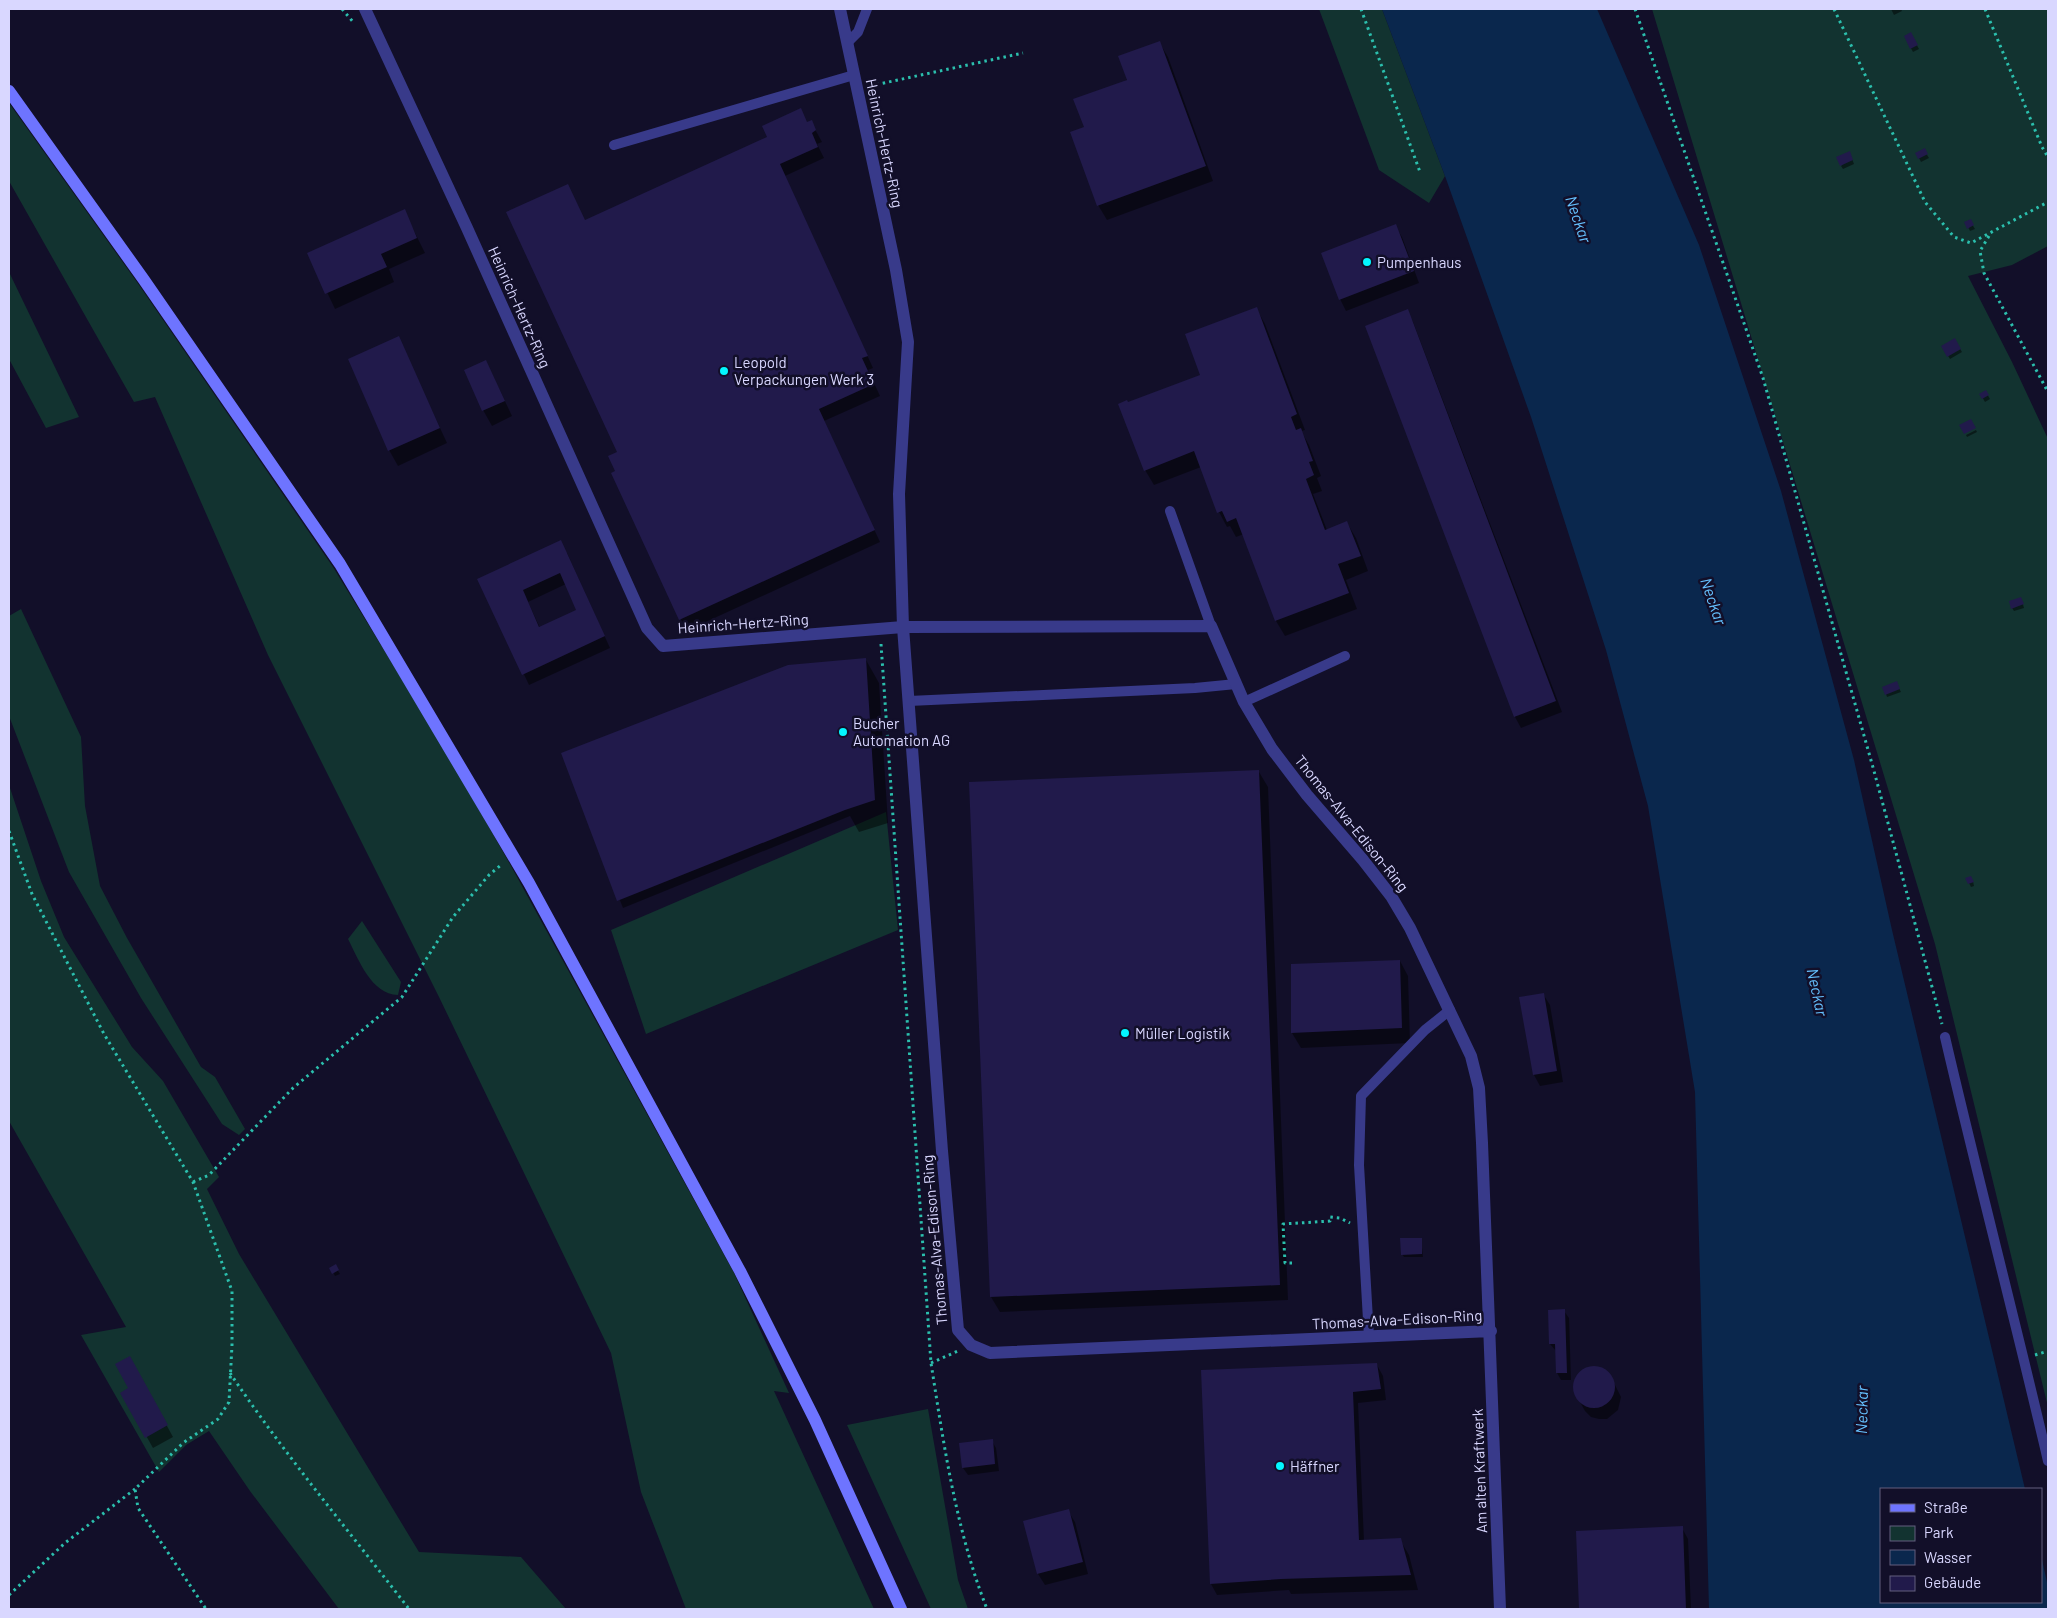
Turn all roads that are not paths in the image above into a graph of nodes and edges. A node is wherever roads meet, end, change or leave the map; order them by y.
1 (365, 9) edge
2 (840, 9) edge
3 (867, 9) edge
4 (848, 42) junction
5 (854, 75) junction
6 (9, 91) edge
7 (614, 145) dead end
8 (1170, 512) dead end
9 (1211, 626) junction
10 (904, 627) junction
11 (1345, 656) dead end
12 (1236, 684) junction
13 (909, 701) junction
14 (1244, 702) junction
15 (1450, 1010) junction
16 (1945, 1037) road end
17 (1491, 1331) junction
18 (1369, 1337) junction
19 (2048, 1461) edge
20 (901, 1609) edge
21 (1500, 1609) edge

1 - 10 street, Heinrich-Hertz-Ring
2 - 4 street, Heinrich-Hertz-Ring
3 - 4 lane
4 - 5 street, Heinrich-Hertz-Ring
5 - 7 lane
5 - 10 street, Heinrich-Hertz-Ring
6 - 20 main road
8 - 9 lane
9 - 10 street
9 - 12 street, Thomas-Alva-Edison-Ring
10 - 13 street, Thomas-Alva-Edison-Ring
11 - 14 lane
12 - 13 lane
12 - 14 street, Thomas-Alva-Edison-Ring
13 - 18 street, Thomas-Alva-Edison-Ring
14 - 15 street, Thomas-Alva-Edison-Ring
15 - 17 street, Thomas-Alva-Edison-Ring
15 - 18 lane
16 - 19 lane
17 - 18 street, Thomas-Alva-Edison-Ring
17 - 21 street, Am alten Kraftwerk

